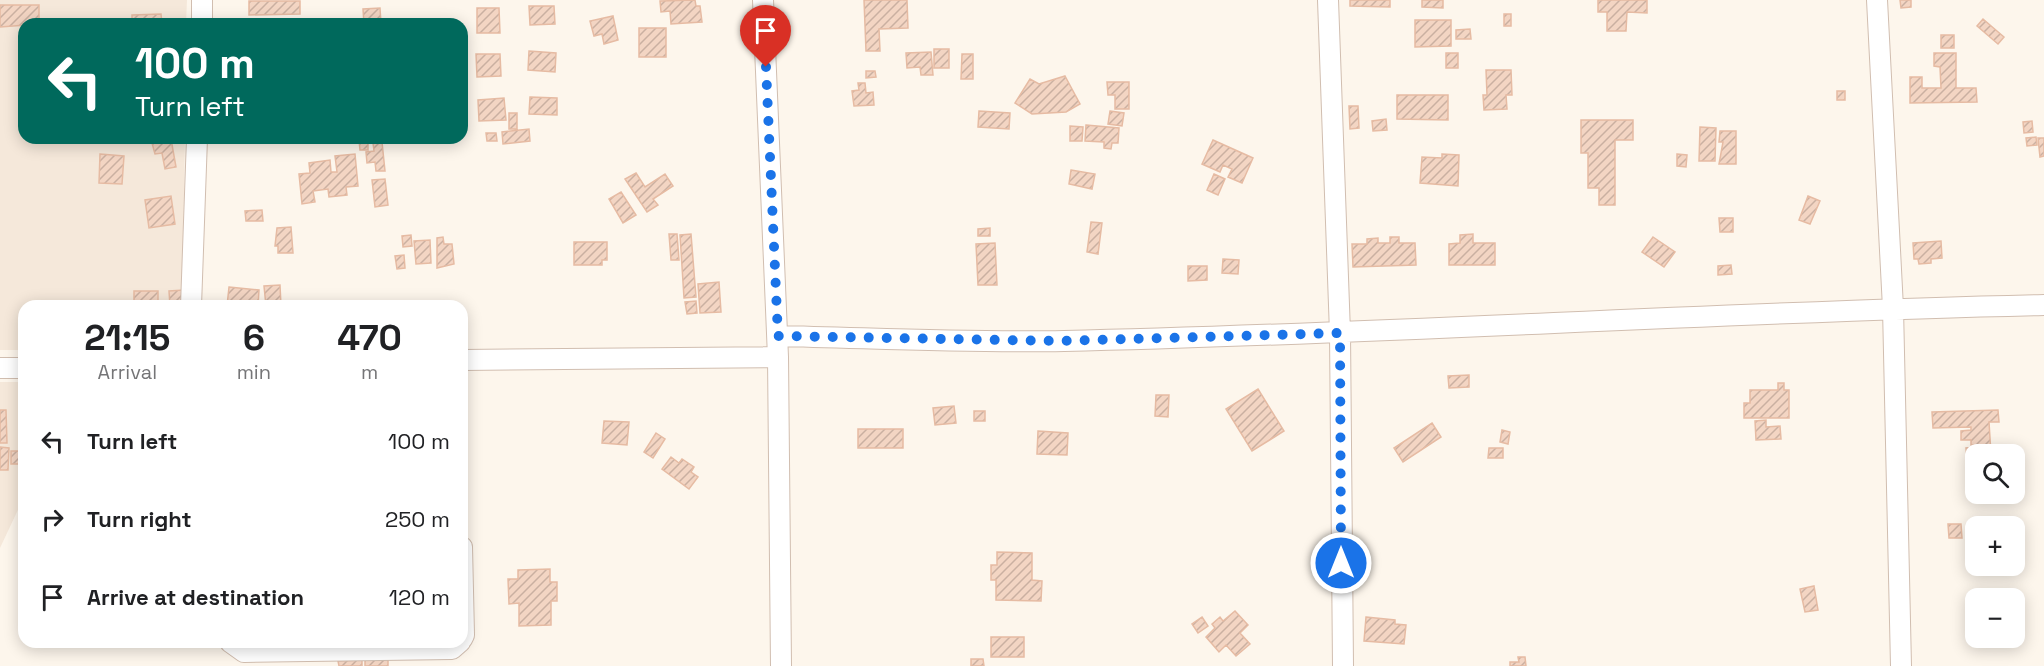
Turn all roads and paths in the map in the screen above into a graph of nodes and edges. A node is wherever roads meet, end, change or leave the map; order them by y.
1 (202, 0) edge
2 (763, 0) edge
3 (1328, 0) edge
4 (1877, 0) edge
5 (202, 18) edge
6 (197, 144) edge
7 (192, 300) edge
8 (2044, 305) edge
9 (1893, 308) junction
10 (1340, 333) junction
11 (778, 336) junction
12 (778, 357) junction
13 (468, 360) edge
14 (0, 368) edge
15 (18, 368) edge
16 (238, 648) edge
17 (453, 648) edge
18 (781, 666) edge
19 (1343, 666) edge
20 (1901, 666) edge

1 - 5 street
2 - 11 street
3 - 10 street
4 - 9 street
6 - 7 street
8 - 9 street
9 - 10 street
9 - 20 street
10 - 11 street
10 - 19 street
11 - 12 street
12 - 13 street
12 - 18 street
14 - 15 street
16 - 17 street

